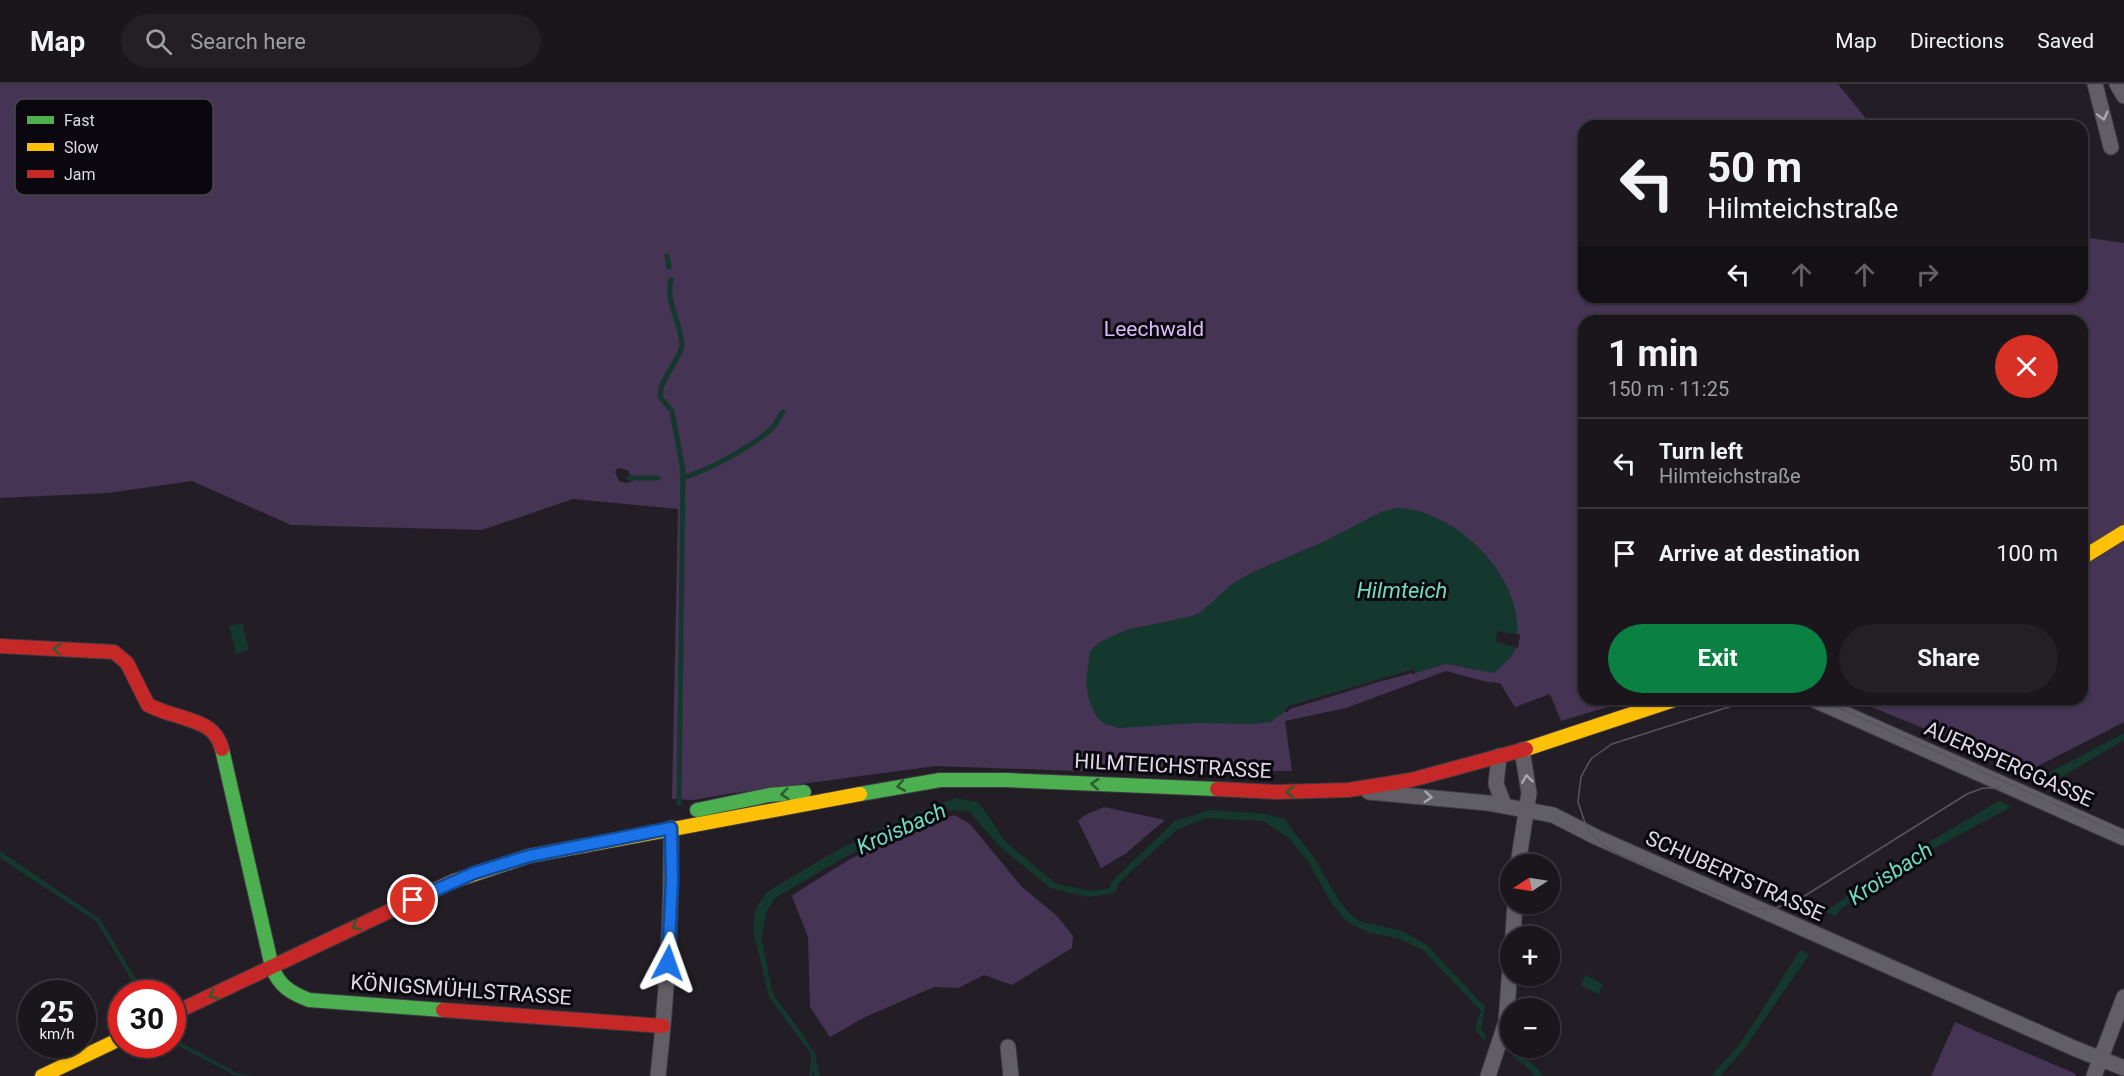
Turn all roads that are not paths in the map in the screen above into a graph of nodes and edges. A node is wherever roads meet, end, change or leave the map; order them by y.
1 (2095, 84) edge
2 (2117, 84) edge
3 (2124, 96) edge
4 (2111, 147) dead end
5 (2124, 532) edge
6 (2088, 554) edge
7 (0, 646) edge
8 (1659, 705) edge
9 (1826, 705) edge
10 (1522, 750) junction
11 (1499, 756) junction
12 (1348, 790) junction
13 (1504, 805) junction
14 (1525, 809) junction
15 (671, 828) junction
16 (2124, 838) edge
17 (1519, 854) edge
18 (272, 967) junction
19 (1509, 986) edge
20 (2124, 997) edge
21 (186, 1007) edge
22 (663, 1026) junction
23 (108, 1045) edge
24 (1008, 1047) dead end
25 (2100, 1059) junction
26 (2124, 1068) edge
27 (1490, 1070) edge
28 (42, 1076) edge
29 (658, 1076) edge
30 (1011, 1076) edge
31 (2094, 1076) edge

1 -> 4 street
2 - 3 street
5 - 6 main road
18 -> 7 main road
8 - 10 main road, HILMTEICHSTRASSE
9 - 16 street, AUERSPERGGASSE
10 - 11 main road, HILMTEICHSTRASSE
14 -> 10 street
11 - 12 main road, HILMTEICHSTRASSE
11 - 13 street
12 -> 13 street, SCHUBERTSTRASSE
12 -> 15 main road, HILMTEICHSTRASSE
13 - 14 street, SCHUBERTSTRASSE
14 - 17 street
14 - 25 street, SCHUBERTSTRASSE
15 -> 18 main road, HILMTEICHSTRASSE
15 - 22 street
18 -> 21 main road, HILMTEICHSTRASSE
18 - 22 main road, KÖNIGSMÜHLSTRASSE
19 - 27 street
20 - 25 street
22 - 29 street
23 - 28 main road
24 - 30 street
25 - 26 street, SCHUBERTSTRASSE
25 - 31 street

